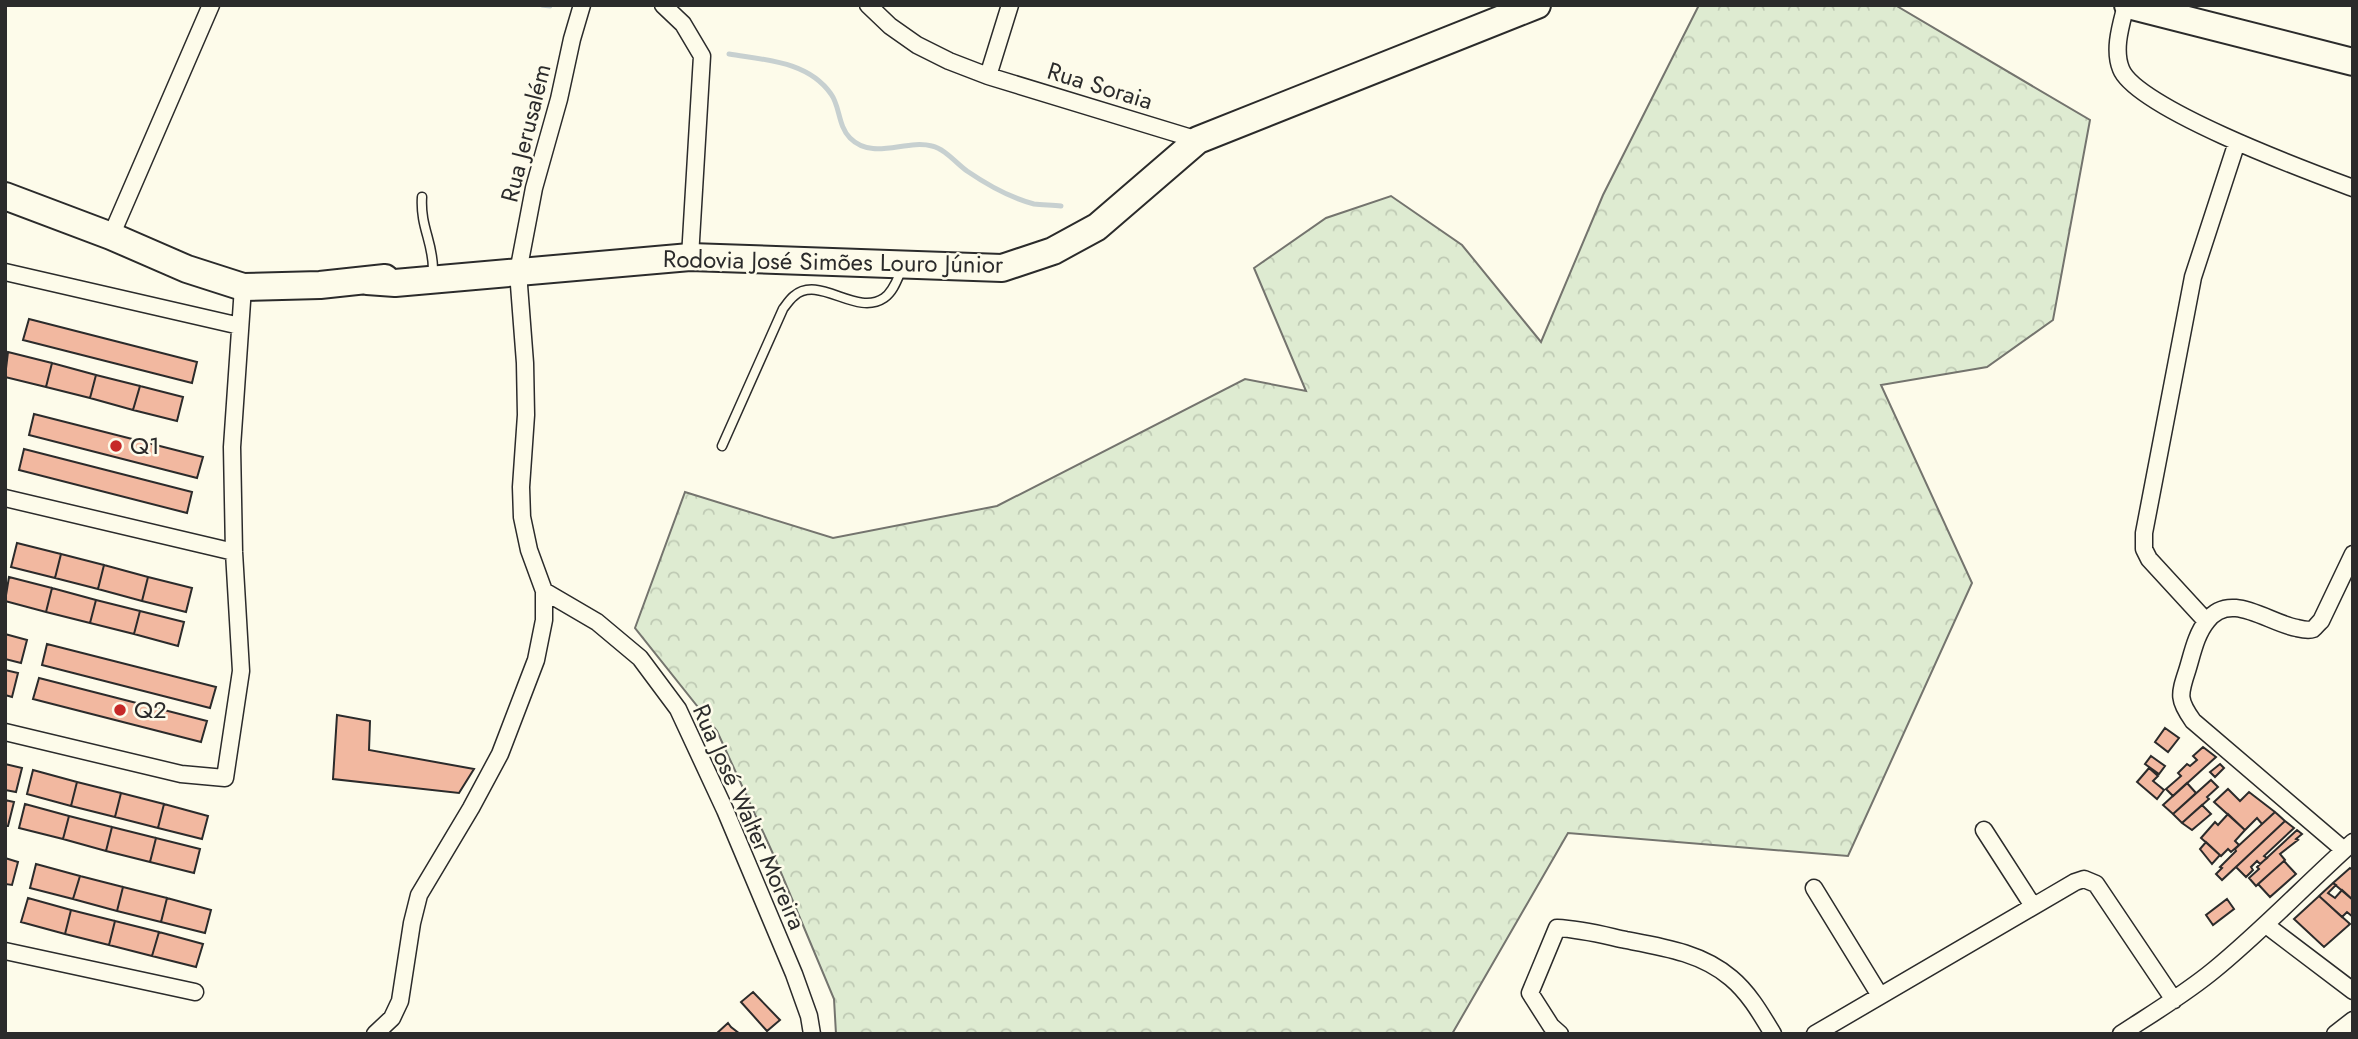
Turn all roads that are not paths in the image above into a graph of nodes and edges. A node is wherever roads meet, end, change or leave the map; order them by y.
1 (211, 5) edge
2 (582, 5) edge
3 (663, 5) edge
4 (868, 5) edge
5 (1010, 5) edge
6 (1537, 5) edge
7 (2127, 5) edge
8 (2353, 62) edge
9 (988, 76) junction
10 (1198, 140) junction
11 (2237, 142) junction
12 (2353, 188) edge
13 (5, 196) edge
14 (422, 197) dead end
15 (111, 236) junction
16 (690, 257) junction
17 (904, 265) junction
18 (5, 272) edge
19 (433, 272) junction
20 (518, 272) junction
21 (484, 274) junction
22 (367, 281) junction
23 (243, 287) junction
24 (240, 326) junction
25 (722, 446) dead end
26 (5, 498) edge
27 (234, 552) junction
28 (2353, 554) edge
29 (544, 591) junction
30 (2206, 621) junction
31 (5, 732) edge
32 (1984, 830) dead end
33 (2348, 846) edge
34 (1814, 888) dead end
35 (2034, 906) junction
36 (2266, 925) junction
37 (5, 951) edge
38 (2353, 991) edge
39 (195, 992) dead end
40 (1879, 994) junction
41 (2174, 1000) junction
42 (2353, 1020) edge
43 (375, 1034) edge
44 (812, 1034) edge
45 (1560, 1034) edge
46 (1773, 1034) edge
47 (1815, 1034) edge
48 (2121, 1034) edge
49 (2335, 1034) edge

1 - 15 street
2 - 20 street, Rua Jerusalém
3 - 16 street
4 - 9 street, Rua Soraia
5 - 9 street
6 - 10 main road, Rodovia José Simões Louro Júnior
7 - 8 main road
7 - 11 street
9 - 10 street, Rua Soraia
10 - 17 main road, Rodovia José Simões Louro Júnior
11 - 12 street
11 - 30 street
13 - 15 main road, Rodovia José Simões Louro Júnior
14 - 19 lane
15 - 23 main road, Rodovia José Simões Louro Júnior
16 - 17 main road, Rodovia José Simões Louro Júnior
16 - 20 main road, Rodovia José Simões Louro Júnior
17 - 25 lane
18 - 24 street
19 - 21 main road, Rodovia José Simões Louro Júnior
19 - 22 main road, Rodovia José Simões Louro Júnior
20 - 21 main road, Rodovia José Simões Louro Júnior
20 - 29 street, Rua Jerusalém
21 - 22 main road, Rodovia José Simões Louro Júnior
22 - 23 main road, Rodovia José Simões Louro Júnior
23 - 24 street
24 - 27 street
26 - 27 street
27 - 31 street
28 - 30 street
29 - 43 street
29 - 44 street, Rua José Walter Moreira
30 - 33 street
32 - 35 street
33 - 36 street
34 - 40 street
35 - 40 street
35 - 41 street
36 - 38 street
36 - 41 street
37 - 39 street
40 - 47 street
41 - 48 street
42 - 49 street
45 - 46 street

